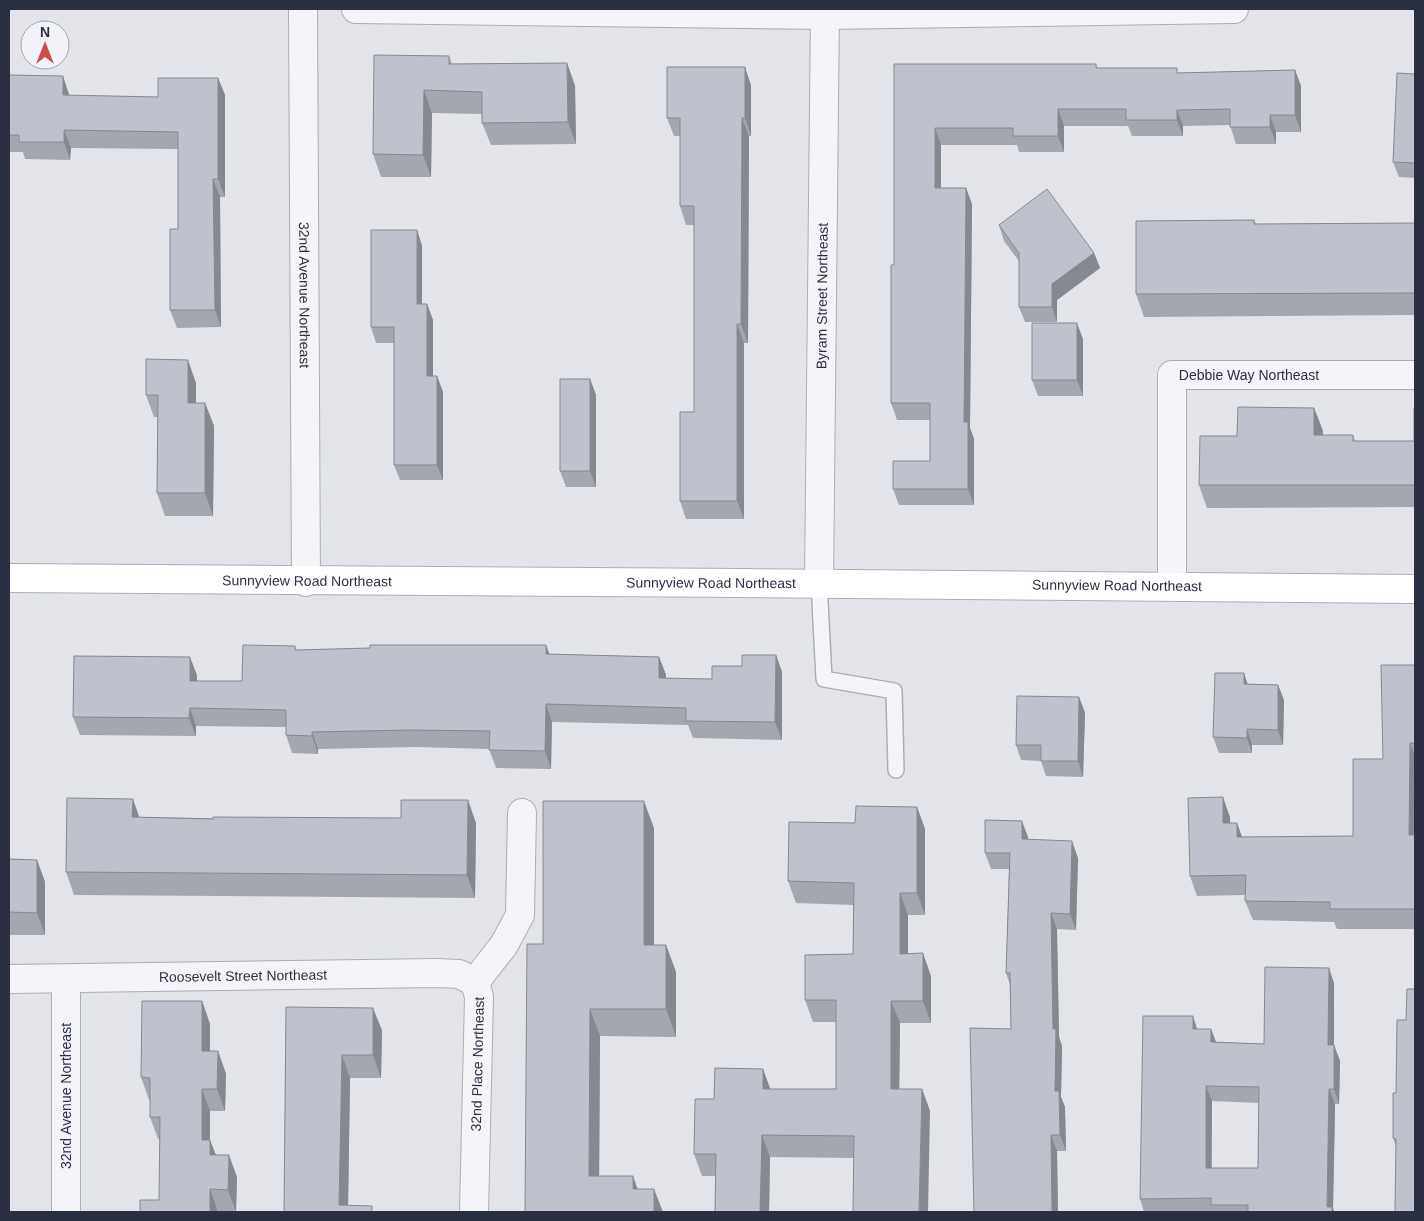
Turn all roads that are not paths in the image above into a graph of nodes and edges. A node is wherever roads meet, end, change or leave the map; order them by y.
1 (303, 9) edge
2 (356, 9) edge
3 (1234, 9) edge
4 (825, 12) edge
5 (1415, 375) edge
6 (9, 578) edge
7 (306, 582) junction
8 (819, 582) junction
9 (1172, 584) junction
10 (1415, 589) edge
11 (896, 770) dead end
12 (522, 812) dead end
13 (9, 979) edge
14 (66, 979) junction
15 (475, 982) junction
16 (66, 1212) edge
17 (474, 1212) edge

1 - 7 street, 32nd Avenue Northeast
2 - 4 street
3 - 4 street
4 - 8 street, Byram Street Northeast
5 - 9 street, Debbie Way Northeast
6 - 7 main road, Sunnyview Road Northeast
7 - 8 main road, Sunnyview Road Northeast
8 - 9 main road, Sunnyview Road Northeast
8 - 11 lane
9 - 10 main road, Sunnyview Road Northeast
12 - 15 street, 32nd Place Northeast
13 - 14 street, Roosevelt Street Northeast
14 - 15 street, Roosevelt Street Northeast
14 - 16 street, 32nd Avenue Northeast
15 - 17 street, 32nd Place Northeast

